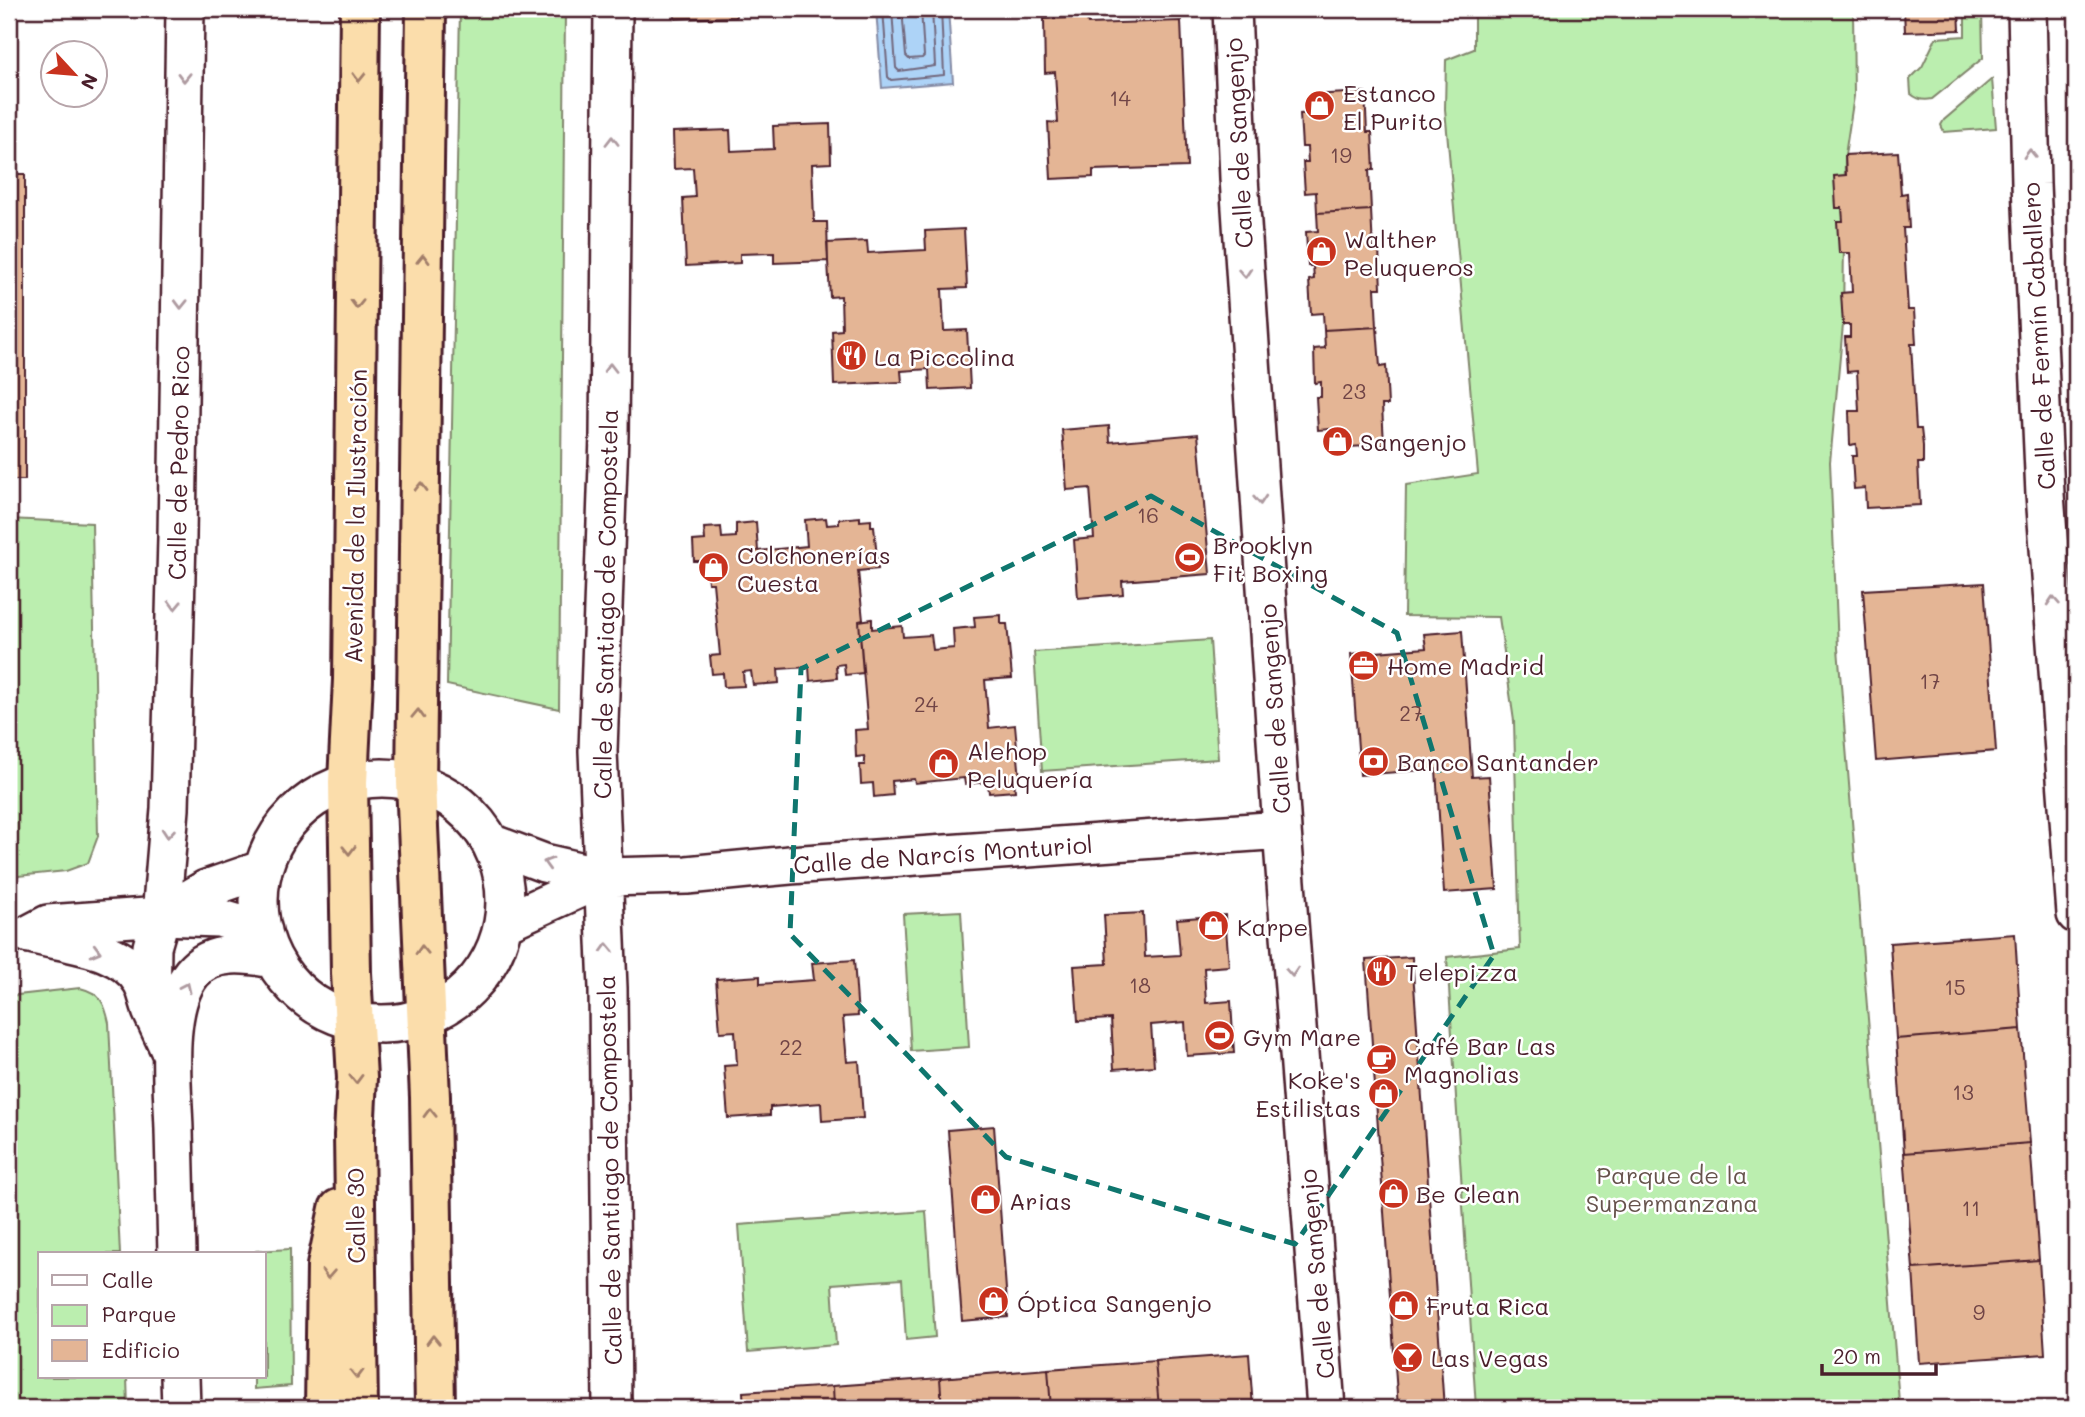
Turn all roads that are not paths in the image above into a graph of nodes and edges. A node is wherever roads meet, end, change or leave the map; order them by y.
1 (185, 9) edge
2 (360, 9) edge
3 (426, 9) edge
4 (613, 9) edge
5 (1232, 9) edge
6 (2027, 9) edge
7 (348, 782) junction
8 (416, 782) junction
9 (1282, 830) junction
10 (493, 844) junction
11 (261, 870) junction
12 (605, 877) junction
13 (2076, 914) edge
14 (161, 916) junction
15 (504, 923) junction
16 (19, 934) edge
17 (268, 945) junction
18 (151, 1010) junction
19 (425, 1018) junction
20 (353, 1023) junction
21 (171, 1053) junction
22 (354, 1135) junction
23 (177, 1252) edge
24 (180, 1378) edge
25 (181, 1408) edge
26 (325, 1408) edge
27 (358, 1408) edge
28 (435, 1408) edge
29 (612, 1408) edge
30 (1326, 1408) edge

1 -> 14 street, Calle de Pedro Rico
2 -> 7 highway, Avenida de la Ilustración
8 -> 3 highway
12 -> 4 street, Calle de Santiago de Compostela
5 -> 9 street, Calle de Sangenjo
13 -> 6 street, Calle de Fermín Caballero
7 - 8 street
7 - 11 street
7 -> 20 highway, Avenida de la Ilustración
8 - 10 street
19 -> 8 highway
9 - 12 street, Calle de Narcís Monturiol
9 -> 30 street, Calle de Sangenjo
12 -> 10 street, Calle de Narcís Monturiol
10 - 15 street
11 - 14 street
11 - 17 street
12 - 15 street, Calle de Narcís Monturiol
29 -> 12 street, Calle de Santiago de Compostela
14 - 16 street
14 - 17 street
14 - 18 street, Calle de Pedro Rico
15 - 19 street
16 -> 18 street
17 - 20 street
21 -> 17 street, Calle de Pedro Rico
18 - 21 street, Calle de Pedro Rico
19 - 20 street
28 -> 19 highway
20 -> 22 highway, Calle 30
21 - 23 street, Calle de Pedro Rico
22 -> 26 highway
22 -> 27 highway, Calle 30
24 - 25 street

